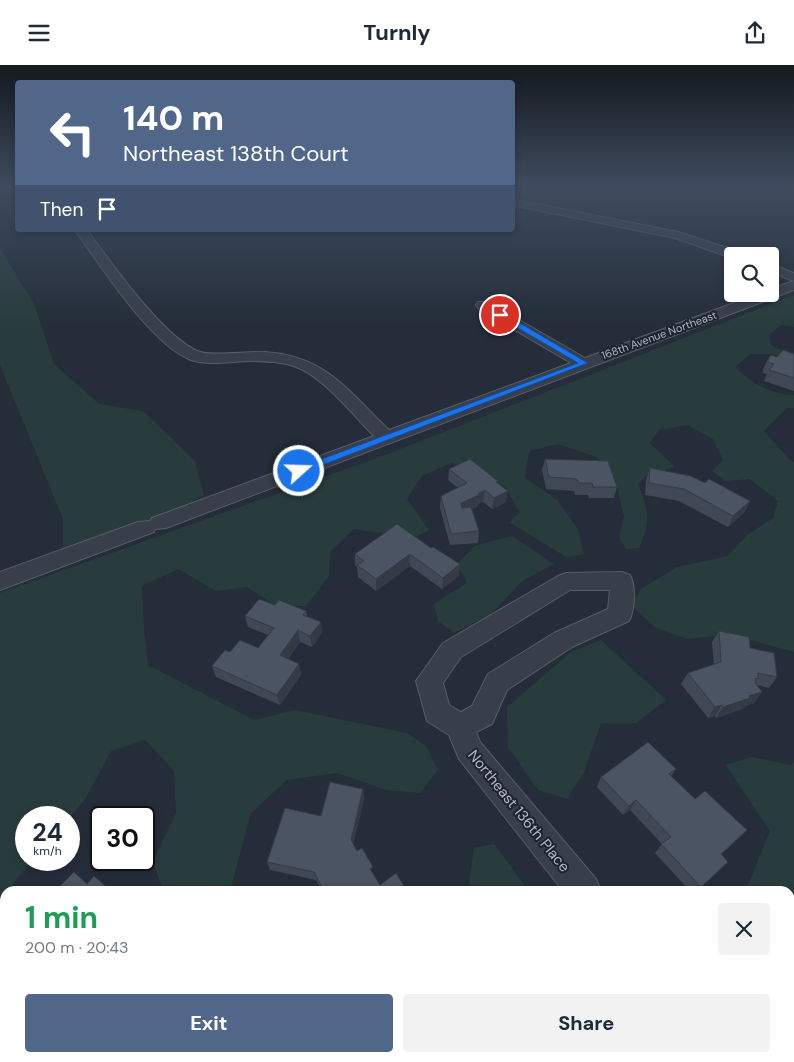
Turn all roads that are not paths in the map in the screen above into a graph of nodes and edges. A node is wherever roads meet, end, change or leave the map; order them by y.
1 (83, 233) edge
2 (666, 233) edge
3 (724, 251) edge
4 (779, 271) edge
5 (794, 277) edge
6 (794, 285) edge
7 (483, 305) dead end
8 (584, 363) junction
9 (386, 438) junction
10 (0, 581) edge
11 (460, 727) junction
12 (580, 886) edge

1 - 9 street
2 - 3 street
4 - 5 street
6 - 8 street, 168th Avenue Northeast
7 - 8 street
8 - 9 street, 168th Avenue Northeast
9 - 10 street, 168th Avenue Northeast
11 - 11 street
11 - 12 street, Northeast 136th Place

